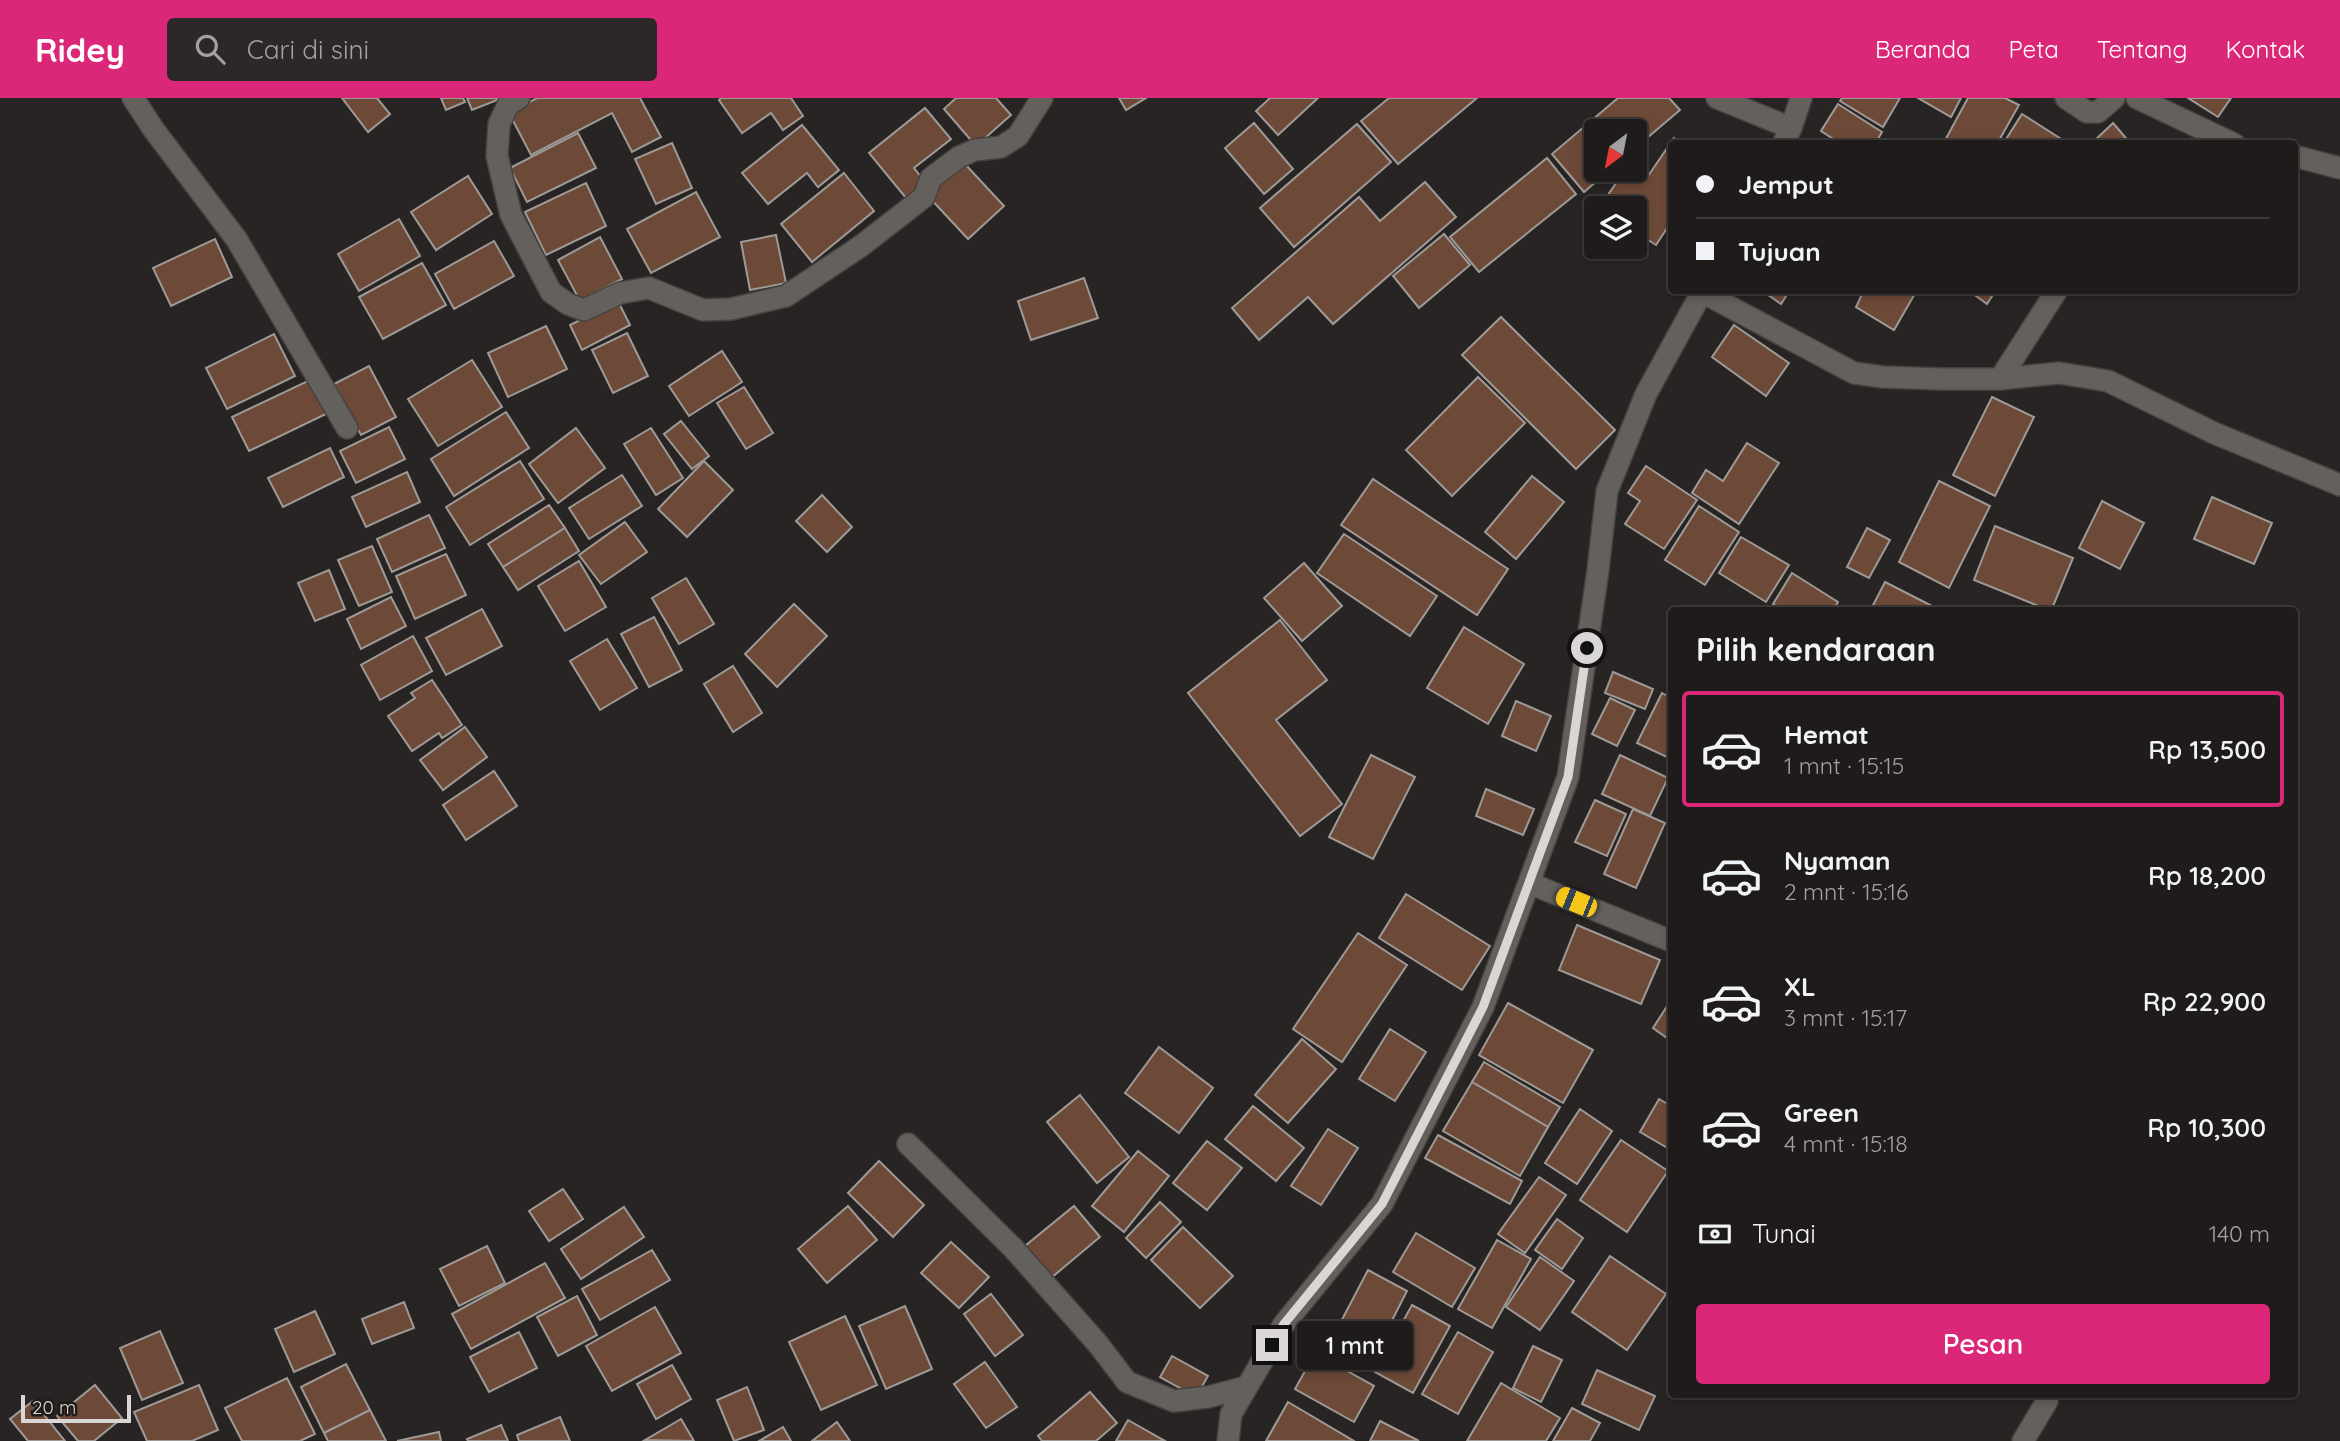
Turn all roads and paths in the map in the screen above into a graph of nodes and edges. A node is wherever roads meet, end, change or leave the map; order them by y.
1 (133, 98) edge
2 (519, 98) edge
3 (1042, 98) edge
4 (1717, 98) edge
5 (1801, 98) edge
6 (2066, 98) edge
7 (2114, 98) edge
8 (2137, 98) edge
9 (1787, 136) edge
10 (2227, 140) edge
11 (2298, 157) edge
12 (2340, 168) edge
13 (1700, 294) edge
14 (1708, 294) edge
15 (2054, 294) edge
16 (2000, 379) junction
17 (347, 428) dead end
18 (2340, 485) edge
19 (1529, 883) junction
20 (1668, 940) edge
21 (908, 1144) dead end
22 (1247, 1387) junction
23 (2047, 1401) dead end
24 (1228, 1441) edge
25 (2023, 1441) edge

1 - 17 street
2 - 3 street
4 - 9 street
5 - 9 street
6 - 7 street
8 - 10 street
11 - 12 street
13 - 19 street
14 - 16 street
15 - 16 street
16 - 18 street
19 - 20 street
19 - 22 street
21 - 22 street
22 - 24 street
23 - 25 street

